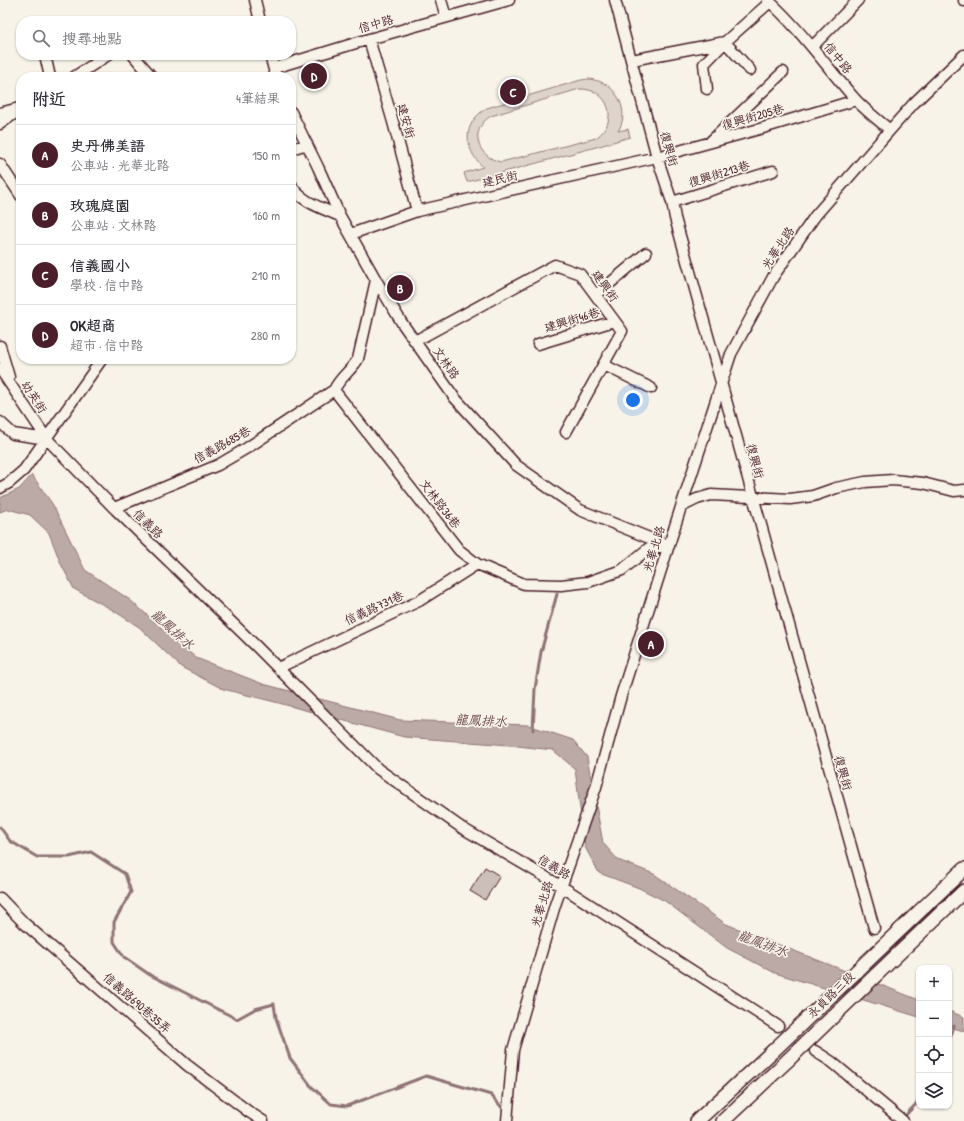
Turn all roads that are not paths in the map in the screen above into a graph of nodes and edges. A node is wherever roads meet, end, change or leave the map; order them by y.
1 (254, 0) edge
2 (441, 0) edge
3 (509, 0) edge
4 (615, 0) edge
5 (858, 0) edge
6 (769, 1) edge
7 (259, 16) edge
8 (446, 17) junction
9 (369, 39) junction
10 (725, 42) junction
11 (812, 47) junction
12 (964, 55) edge
13 (45, 60) edge
14 (100, 60) edge
15 (137, 60) edge
16 (271, 60) edge
17 (632, 60) junction
18 (750, 70) dead end
19 (49, 72) edge
20 (82, 72) edge
21 (148, 72) edge
22 (275, 72) edge
23 (783, 72) dead end
24 (707, 89) dead end
25 (856, 100) junction
26 (16, 109) edge
27 (16, 112) edge
28 (0, 113) edge
29 (296, 122) edge
30 (0, 124) edge
31 (890, 130) junction
32 (710, 142) junction
33 (307, 144) junction
34 (296, 147) edge
35 (657, 157) junction
36 (0, 164) edge
37 (773, 171) dead end
38 (16, 188) edge
39 (296, 191) edge
40 (672, 202) junction
41 (417, 211) junction
42 (340, 216) junction
43 (351, 234) junction
44 (646, 253) dead end
45 (376, 280) junction
46 (596, 295) junction
47 (614, 321) junction
48 (415, 341) junction
49 (538, 344) dead end
50 (0, 346) edge
51 (99, 364) edge
52 (604, 365) junction
53 (0, 369) edge
54 (721, 384) junction
55 (11, 385) junction
56 (651, 388) dead end
57 (334, 390) junction
58 (0, 422) edge
59 (566, 432) dead end
60 (47, 439) junction
61 (0, 488) edge
62 (964, 490) edge
63 (752, 496) junction
64 (681, 507) junction
65 (114, 508) junction
66 (668, 546) junction
67 (477, 564) junction
68 (278, 668) junction
69 (964, 869) edge
70 (561, 886) junction
71 (964, 891) edge
72 (0, 898) edge
73 (874, 928) dead end
74 (778, 1026) tunnel mouth
75 (815, 1051) tunnel mouth
76 (263, 1121) edge
77 (507, 1121) edge
78 (698, 1121) edge
79 (723, 1121) edge
80 (903, 1121) edge

1 - 7 street
2 - 8 street
3 - 8 street, 信中路
4 - 17 street, 復興街
5 - 11 street
6 - 10 street
6 - 11 street, 信中路
8 - 9 street, 信中路
9 - 22 street, 信中路
9 - 41 street, 建安街
10 - 17 street
10 - 18 street
10 - 24 street
11 - 25 street, 信中路
12 - 31 street, 光華北路
13 - 19 street
14 - 20 street
15 - 21 street
16 - 22 street
17 - 35 street, 復興街
23 - 32 street
25 - 31 street, 信中路
25 - 32 street, 復興街205巷
26 - 28 street
27 - 30 street
29 - 33 street, 文林路
31 - 54 street, 光華北路
32 - 35 street, 復興街205巷
33 - 34 street
33 - 42 street, 文林路
35 - 40 street, 復興街
35 - 41 street, 建民街
36 - 38 street
37 - 40 street, 復興街213巷
39 - 42 street
40 - 54 street, 復興街
41 - 43 street, 建民街
42 - 43 street, 文林路
43 - 45 street, 文林路
44 - 46 street
45 - 48 street, 文林路
45 - 57 street
46 - 47 street, 建興街
46 - 48 street, 建興街
47 - 49 street, 建興街46巷
47 - 52 street, 建興街
48 - 66 street, 文林路
50 - 55 street
51 - 60 street
52 - 56 street
52 - 59 street, 建興街
53 - 55 street, 幼英街
54 - 63 street, 復興街
54 - 64 street, 光華北路
55 - 60 street, 幼英街
57 - 65 street, 信義路685巷
57 - 67 street, 文林路36巷
58 - 60 street
60 - 61 street
60 - 65 street, 信義路
62 - 63 street
63 - 64 street
63 - 73 street, 復興街
64 - 66 street, 光華北路
65 - 68 street, 信義路
66 - 67 street, 文林路36巷
66 - 70 street, 光華北路
67 - 68 street, 信義路731巷
68 - 70 street, 信義路
69 - 78 main road, 永貞路三段, bridge
70 - 74 street, 信義路
70 - 77 street, 光華北路
71 - 79 main road, 永貞路三段, bridge
72 - 76 street, 信義路690巷35弄
75 - 80 street

